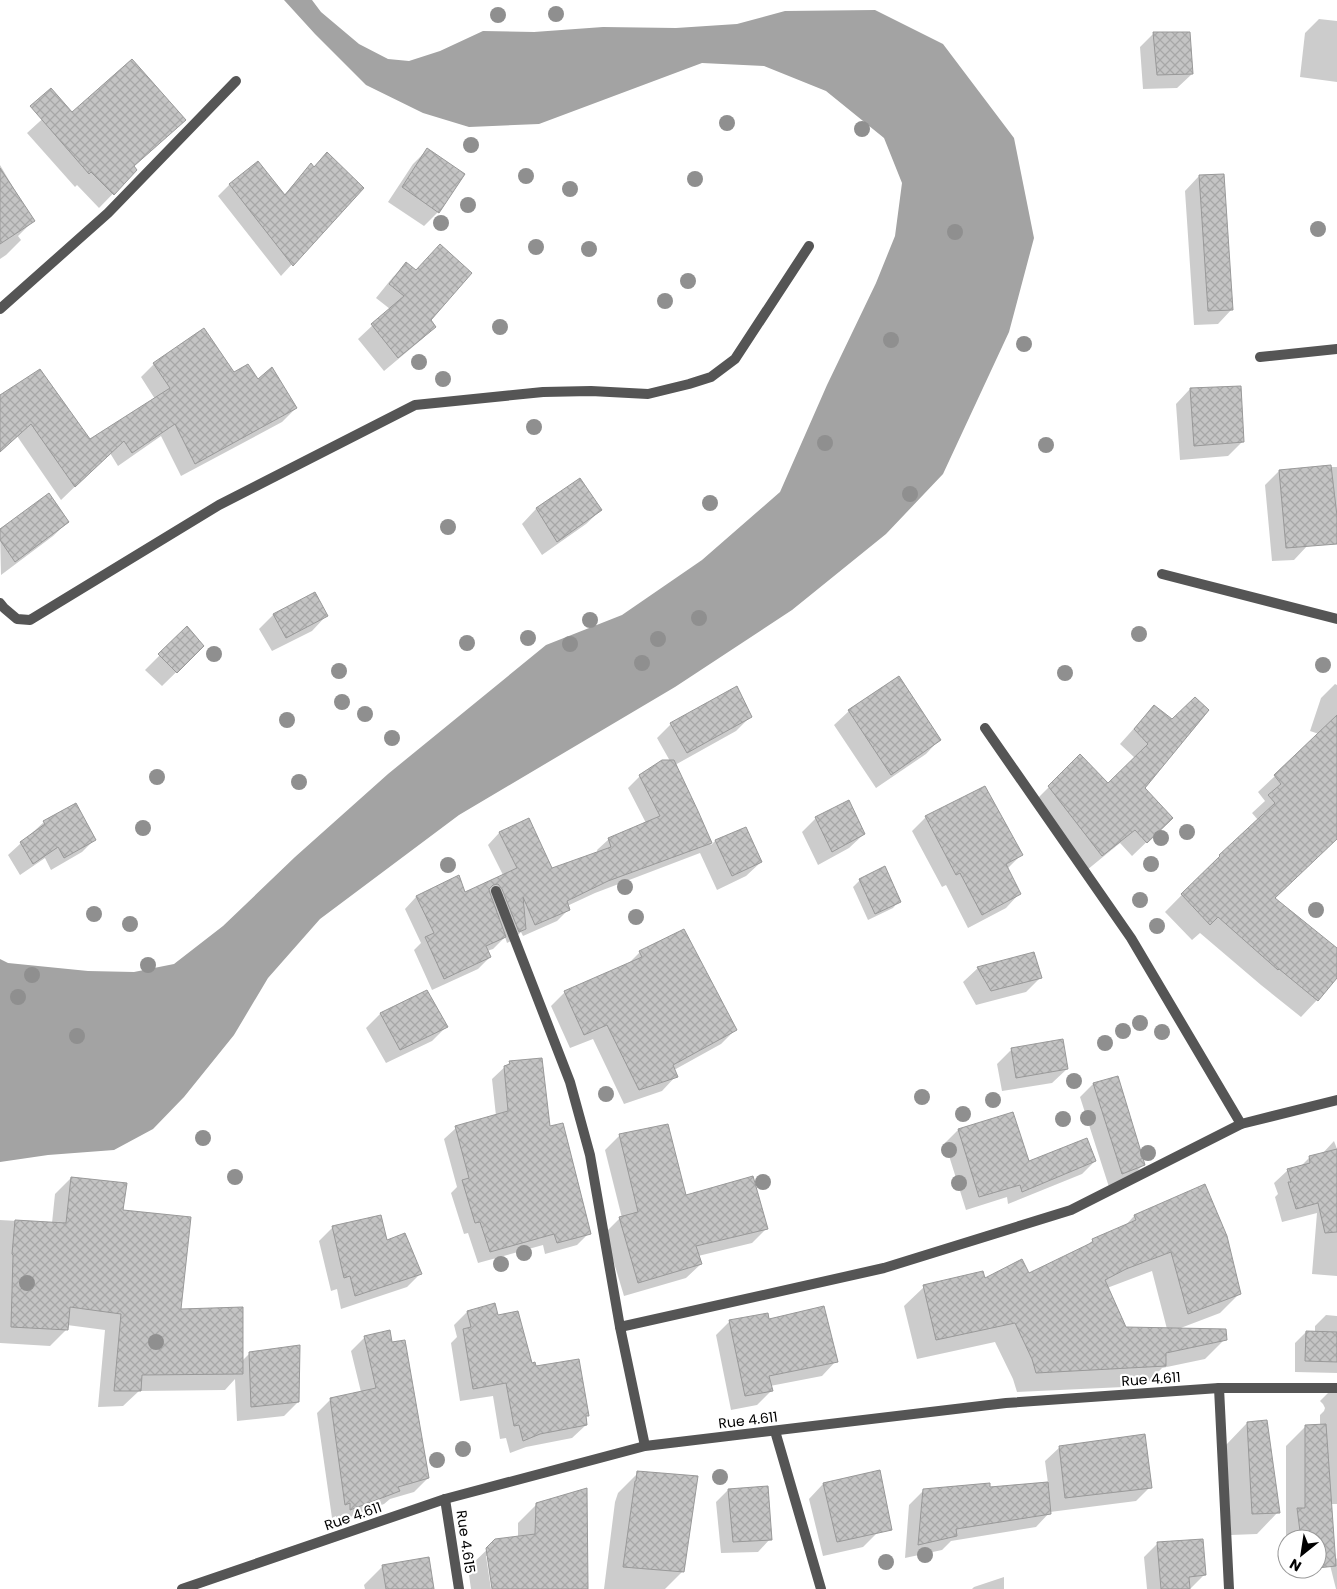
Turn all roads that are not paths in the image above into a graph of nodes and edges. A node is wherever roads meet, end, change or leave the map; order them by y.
1 (236, 81) dead end
2 (809, 246) dead end
3 (0, 309) edge
4 (1337, 349) edge
5 (1260, 357) dead end
6 (1162, 574) dead end
7 (0, 603) edge
8 (1337, 619) edge
9 (985, 728) dead end
10 (496, 891) dead end
11 (1337, 1100) edge
12 (1241, 1124) junction
13 (620, 1328) junction
14 (1219, 1388) junction
15 (1337, 1388) edge
16 (775, 1431) junction
17 (645, 1446) junction
18 (446, 1499) junction
19 (182, 1589) edge
20 (459, 1589) edge
21 (821, 1589) edge
22 (1229, 1589) edge

1 - 3 street
2 - 7 street
4 - 5 street
6 - 8 street
9 - 12 street
10 - 13 street
11 - 12 street
12 - 13 street
13 - 17 street
14 - 15 street, Rue 4.611
14 - 16 street, Rue 4.611
14 - 22 street
16 - 17 street, Rue 4.611
16 - 21 street
17 - 18 street, Rue 4.611
18 - 19 street, Rue 4.611
18 - 20 street, Rue 4.615

